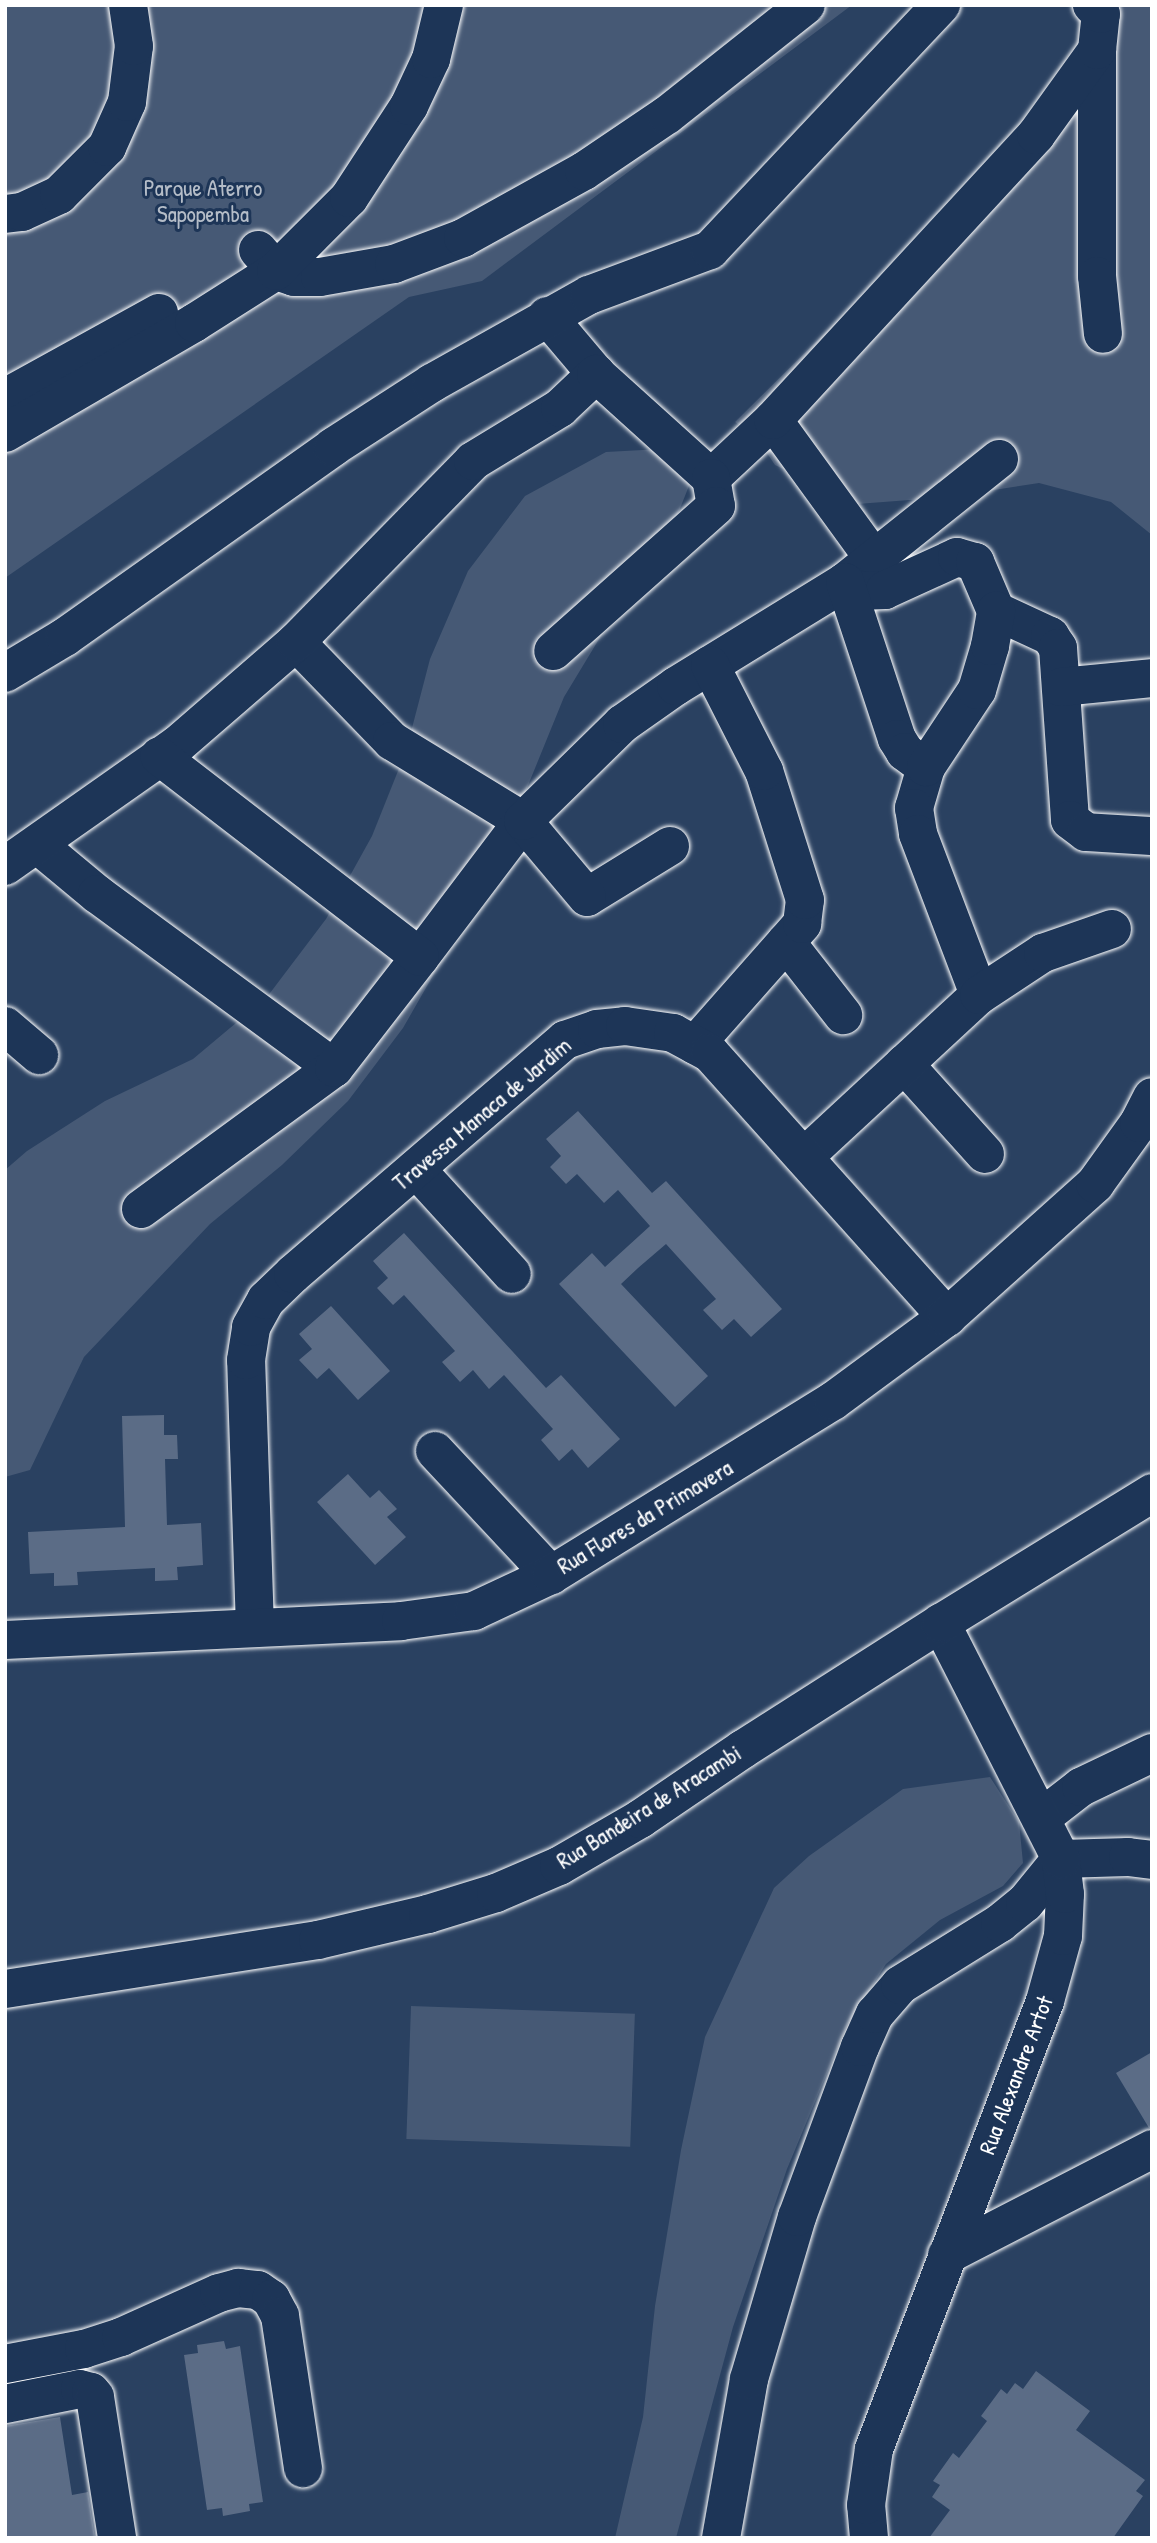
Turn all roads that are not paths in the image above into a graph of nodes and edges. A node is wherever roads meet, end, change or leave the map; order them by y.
1 (128, 5) edge
2 (417, 5) edge
3 (444, 5) edge
4 (806, 5) edge
5 (941, 5) edge
6 (1092, 5) edge
7 (1097, 50) junction
8 (5, 214) edge
9 (267, 260) junction
10 (547, 316) junction
11 (1103, 334) dead end
12 (596, 374) junction
13 (5, 398) edge
14 (774, 420) junction
15 (5, 433) edge
16 (999, 460) dead end
17 (711, 478) junction
18 (859, 570) junction
19 (996, 611) junction
20 (296, 642) junction
21 (553, 651) dead end
22 (710, 665) junction
23 (5, 673) edge
24 (1152, 678) edge
25 (1060, 687) junction
26 (159, 756) junction
27 (926, 767) junction
28 (523, 821) junction
29 (1152, 836) edge
30 (38, 845) junction
31 (670, 846) dead end
32 (5, 866) edge
33 (1112, 929) dead end
34 (786, 942) junction
35 (420, 957) junction
36 (979, 995) junction
37 (842, 1016) dead end
38 (5, 1026) edge
39 (695, 1045) junction
40 (39, 1055) dead end
41 (904, 1064) junction
42 (334, 1068) junction
43 (1152, 1097) edge
44 (985, 1154) dead end
45 (804, 1157) junction
46 (415, 1169) junction
47 (141, 1209) dead end
48 (512, 1274) dead end
49 (947, 1317) junction
50 (435, 1451) dead end
51 (1152, 1493) edge
52 (551, 1575) junction
53 (940, 1623) junction
54 (255, 1628) junction
55 (5, 1640) edge
56 (1152, 1753) edge
57 (1041, 1818) junction
58 (1061, 1859) junction
59 (1152, 1860) edge
60 (5, 1989) edge
61 (1152, 2149) edge
62 (947, 2255) junction
63 (5, 2364) edge
64 (5, 2404) edge
65 (303, 2468) dead end
66 (117, 2538) edge
67 (721, 2538) edge
68 (869, 2538) edge

1 - 8 street
2 - 9 street
3 - 9 street
4 - 9 street
5 - 10 street
6 - 7 street
7 - 11 street
7 - 14 street
9 - 13 street
9 - 15 street
10 - 12 street
10 - 23 street
12 - 17 street
12 - 20 street
14 - 17 street
14 - 18 street
16 - 18 street
17 - 21 street
18 - 19 street
18 - 22 street
18 - 27 street
19 - 25 street
19 - 27 street
20 - 26 street
20 - 28 street
22 - 28 street
22 - 34 street
24 - 25 street
25 - 29 street
26 - 30 street
26 - 35 street
27 - 36 street
28 - 31 street
28 - 35 street
30 - 32 street
30 - 42 street
33 - 36 street
34 - 37 street
34 - 39 street
35 - 42 street
36 - 41 street
38 - 40 street
39 - 45 street, Travessa Manaca de Jardim
39 - 46 street, Travessa Manaca de Jardim
41 - 44 street
41 - 45 street
42 - 47 street
43 - 49 street, Rua Flores da Primavera
45 - 49 street, Travessa Manaca de Jardim
46 - 48 street
46 - 54 street, Travessa Manaca de Jardim
49 - 52 street, Rua Flores da Primavera
50 - 52 street
51 - 53 street, Rua Bandeira de Aracambi
52 - 54 street, Rua Flores da Primavera
53 - 57 street, Rua Alexandre Artot
53 - 60 street, Rua Bandeira de Aracambi
54 - 55 street, Rua Flores da Primavera
56 - 57 street
57 - 58 street, Rua Alexandre Artot
58 - 59 street
58 - 62 street, Rua Alexandre Artot
58 - 67 street
61 - 62 street
62 - 68 street, Rua Alexandre Artot
63 - 65 street
64 - 66 street

